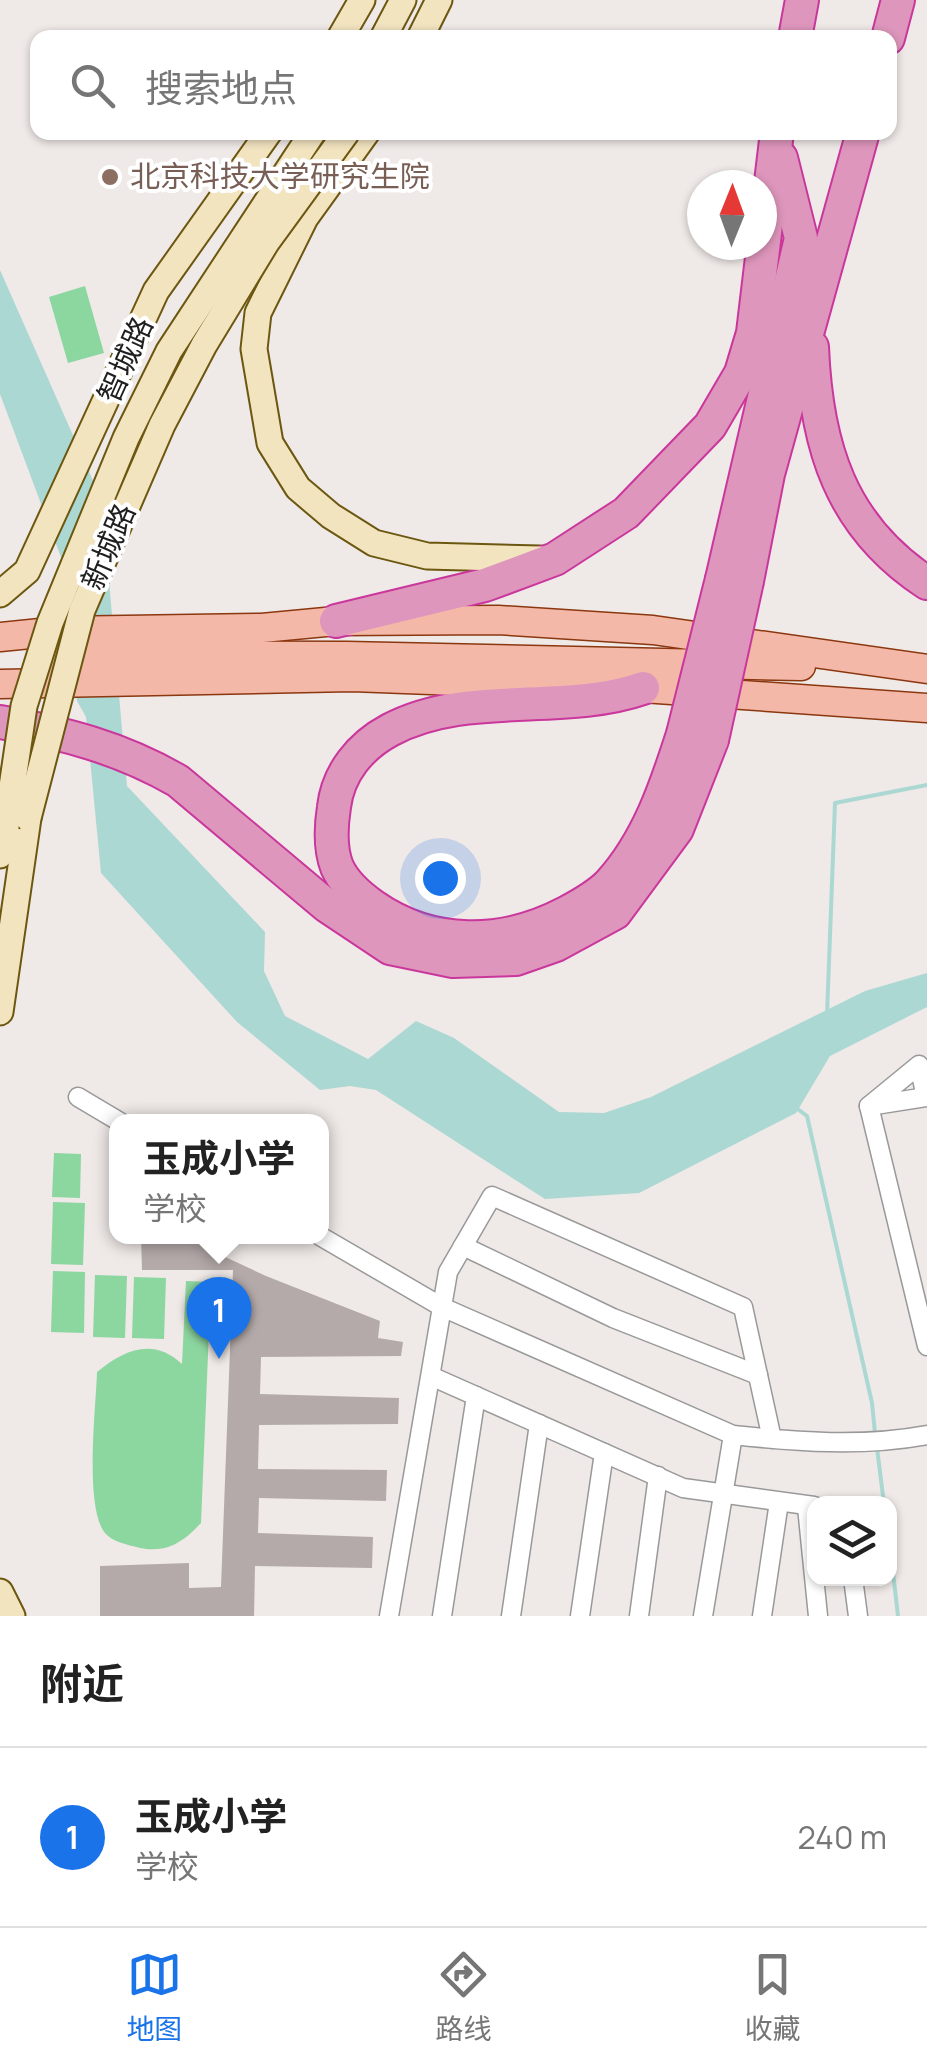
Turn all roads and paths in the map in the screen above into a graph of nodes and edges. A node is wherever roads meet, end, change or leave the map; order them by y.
1 (362, 0) edge
2 (403, 0) edge
3 (421, 0) edge
4 (439, 0) edge
5 (802, 0) edge
6 (897, 1) edge
7 (345, 30) edge
8 (387, 30) edge
9 (407, 30) edge
10 (424, 30) edge
11 (796, 30) edge
12 (890, 30) edge
13 (263, 140) edge
14 (309, 140) edge
15 (341, 140) edge
16 (361, 140) edge
17 (777, 140) edge
18 (778, 140) edge
19 (862, 140) edge
20 (811, 314) junction
21 (555, 560) junction
22 (735, 580) junction
23 (927, 584) edge
24 (0, 594) edge
25 (336, 620) junction
26 (0, 628) edge
27 (0, 637) edge
28 (58, 643) junction
29 (0, 652) edge
30 (145, 669) junction
31 (927, 672) edge
32 (0, 684) edge
33 (643, 688) junction
34 (927, 708) edge
35 (0, 722) edge
36 (698, 737) junction
37 (0, 855) edge
38 (0, 1012) edge
39 (78, 1098) dead end
40 (869, 1106) dead end
41 (109, 1116) edge
42 (329, 1241) edge
43 (463, 1246) junction
44 (442, 1307) junction
45 (927, 1346) edge
46 (758, 1375) junction
47 (433, 1377) junction
48 (476, 1396) junction
49 (539, 1424) junction
50 (733, 1435) junction
51 (927, 1435) edge
52 (772, 1440) junction
53 (604, 1453) junction
54 (658, 1476) junction
55 (723, 1495) junction
56 (779, 1502) junction
57 (807, 1506) edge
58 (816, 1586) edge
59 (855, 1586) edge
60 (0, 1592) edge
61 (12, 1616) edge
62 (389, 1616) edge
63 (442, 1616) edge
64 (512, 1616) edge
65 (580, 1616) edge
66 (639, 1616) edge
67 (702, 1616) edge
68 (762, 1616) edge
69 (818, 1616) edge
70 (858, 1616) edge

1 - 7 street
2 - 8 street
3 - 9 street
4 - 10 street
5 - 11 highway
6 - 12 highway
13 - 24 street, 智城路
14 - 37 street, 新城路, bridge
15 - 38 street, 新城路, bridge
16 - 21 street
17 - 21 highway
18 - 22 highway
19 - 20 highway
20 - 22 highway
20 - 23 highway
21 - 25 highway
22 - 36 highway, bridge
25 - 28 main road
25 - 31 main road
26 - 28 street
27 - 28 main road
28 - 29 main road
28 - 30 main road
30 - 31 main road
30 - 32 main road
30 - 33 main road
33 - 34 main road
33 - 36 highway
35 - 36 highway
39 - 41 street
40 - 45 street
42 - 44 street
43 - 44 street
43 - 46 street
43 - 46 street
44 - 47 street
44 - 50 street
46 - 52 street
47 - 48 street
47 - 62 street
48 - 49 street
48 - 63 street
49 - 53 street
49 - 64 street
50 - 52 street
50 - 55 street
51 - 52 street
53 - 54 street
53 - 65 street
54 - 55 street
54 - 66 street
55 - 56 street
55 - 67 street
56 - 57 street
56 - 68 street
58 - 69 street
59 - 70 street
60 - 61 street

